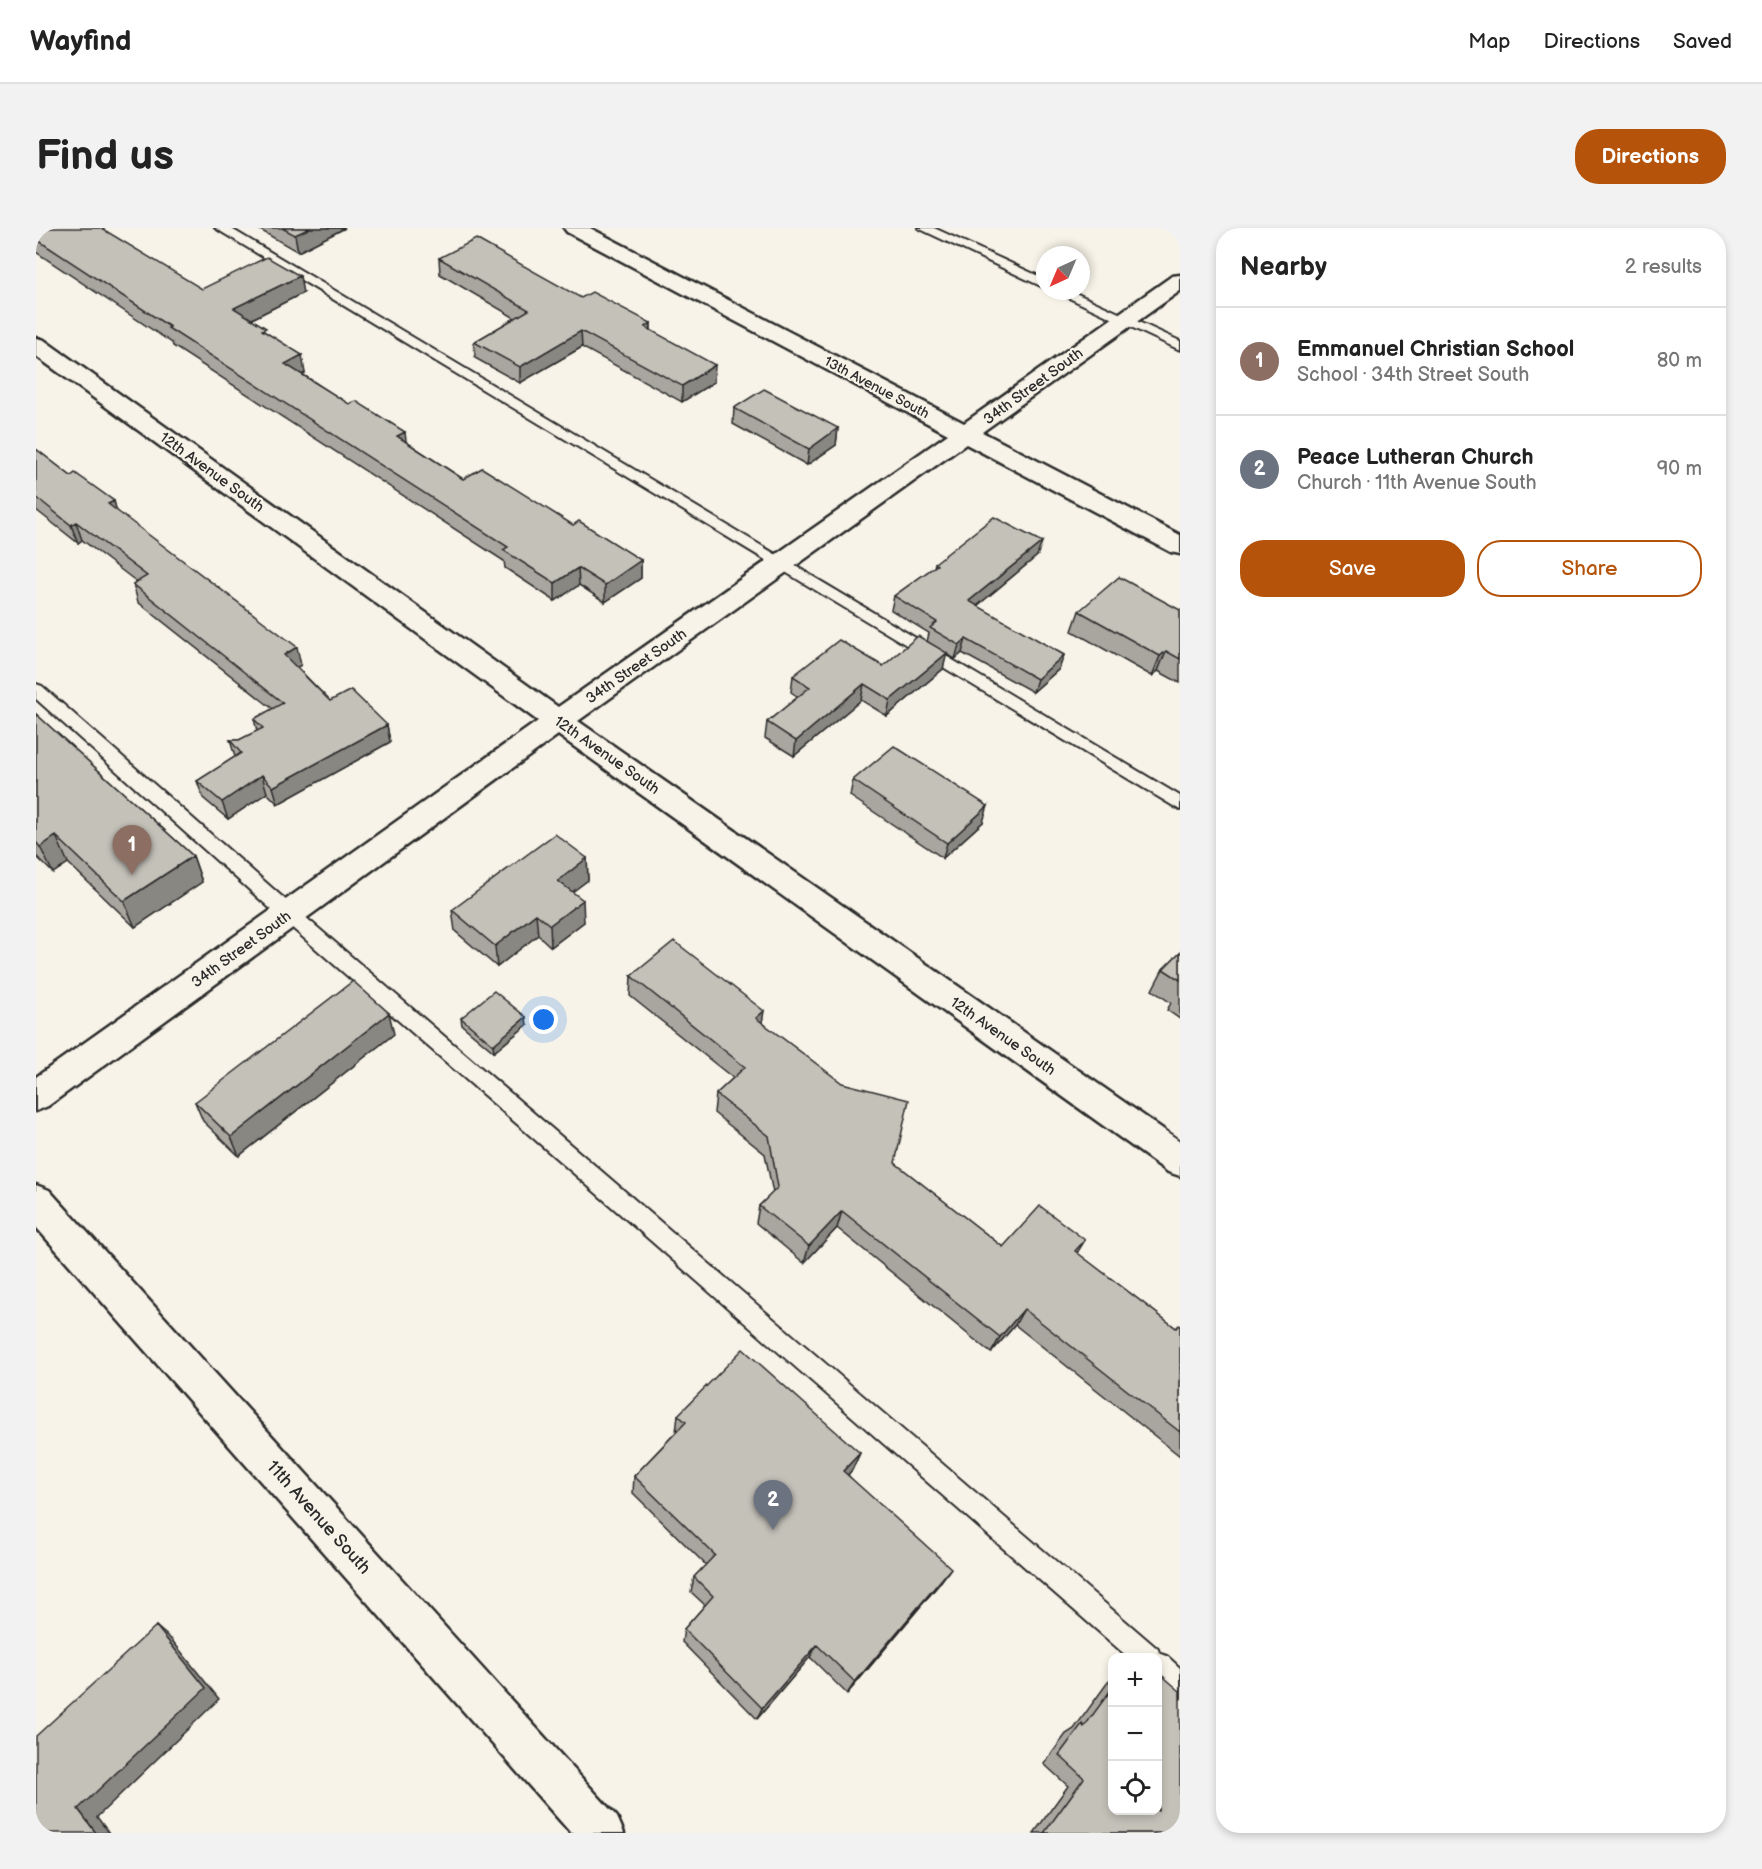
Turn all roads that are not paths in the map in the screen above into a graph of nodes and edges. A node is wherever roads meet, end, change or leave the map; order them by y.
1 (221, 228) edge
2 (574, 228) edge
3 (924, 228) edge
4 (1036, 280) edge
5 (1180, 281) edge
6 (1080, 300) edge
7 (1125, 321) junction
8 (36, 345) edge
9 (1180, 346) edge
10 (966, 434) junction
11 (1180, 546) edge
12 (782, 564) junction
13 (36, 690) edge
14 (558, 721) junction
15 (1180, 804) edge
16 (290, 914) junction
17 (36, 1096) edge
18 (1180, 1161) edge
19 (36, 1201) edge
20 (1143, 1653) edge
21 (1162, 1669) edge
22 (1180, 1685) edge
23 (601, 1833) edge

1 - 12 lane
2 - 10 street, 13th Avenue South
3 - 4 lane
5 - 7 street, 34th Street South
6 - 7 lane
7 - 9 lane
7 - 10 street, 34th Street South
8 - 14 street, 12th Avenue South
10 - 11 street, 13th Avenue South
10 - 12 street, 34th Street South
12 - 14 street, 34th Street South
12 - 15 lane
13 - 16 lane
14 - 16 street, 34th Street South
14 - 18 street, 12th Avenue South
16 - 17 street, 34th Street South
16 - 20 lane
19 - 23 street, 11th Avenue South
21 - 22 lane

